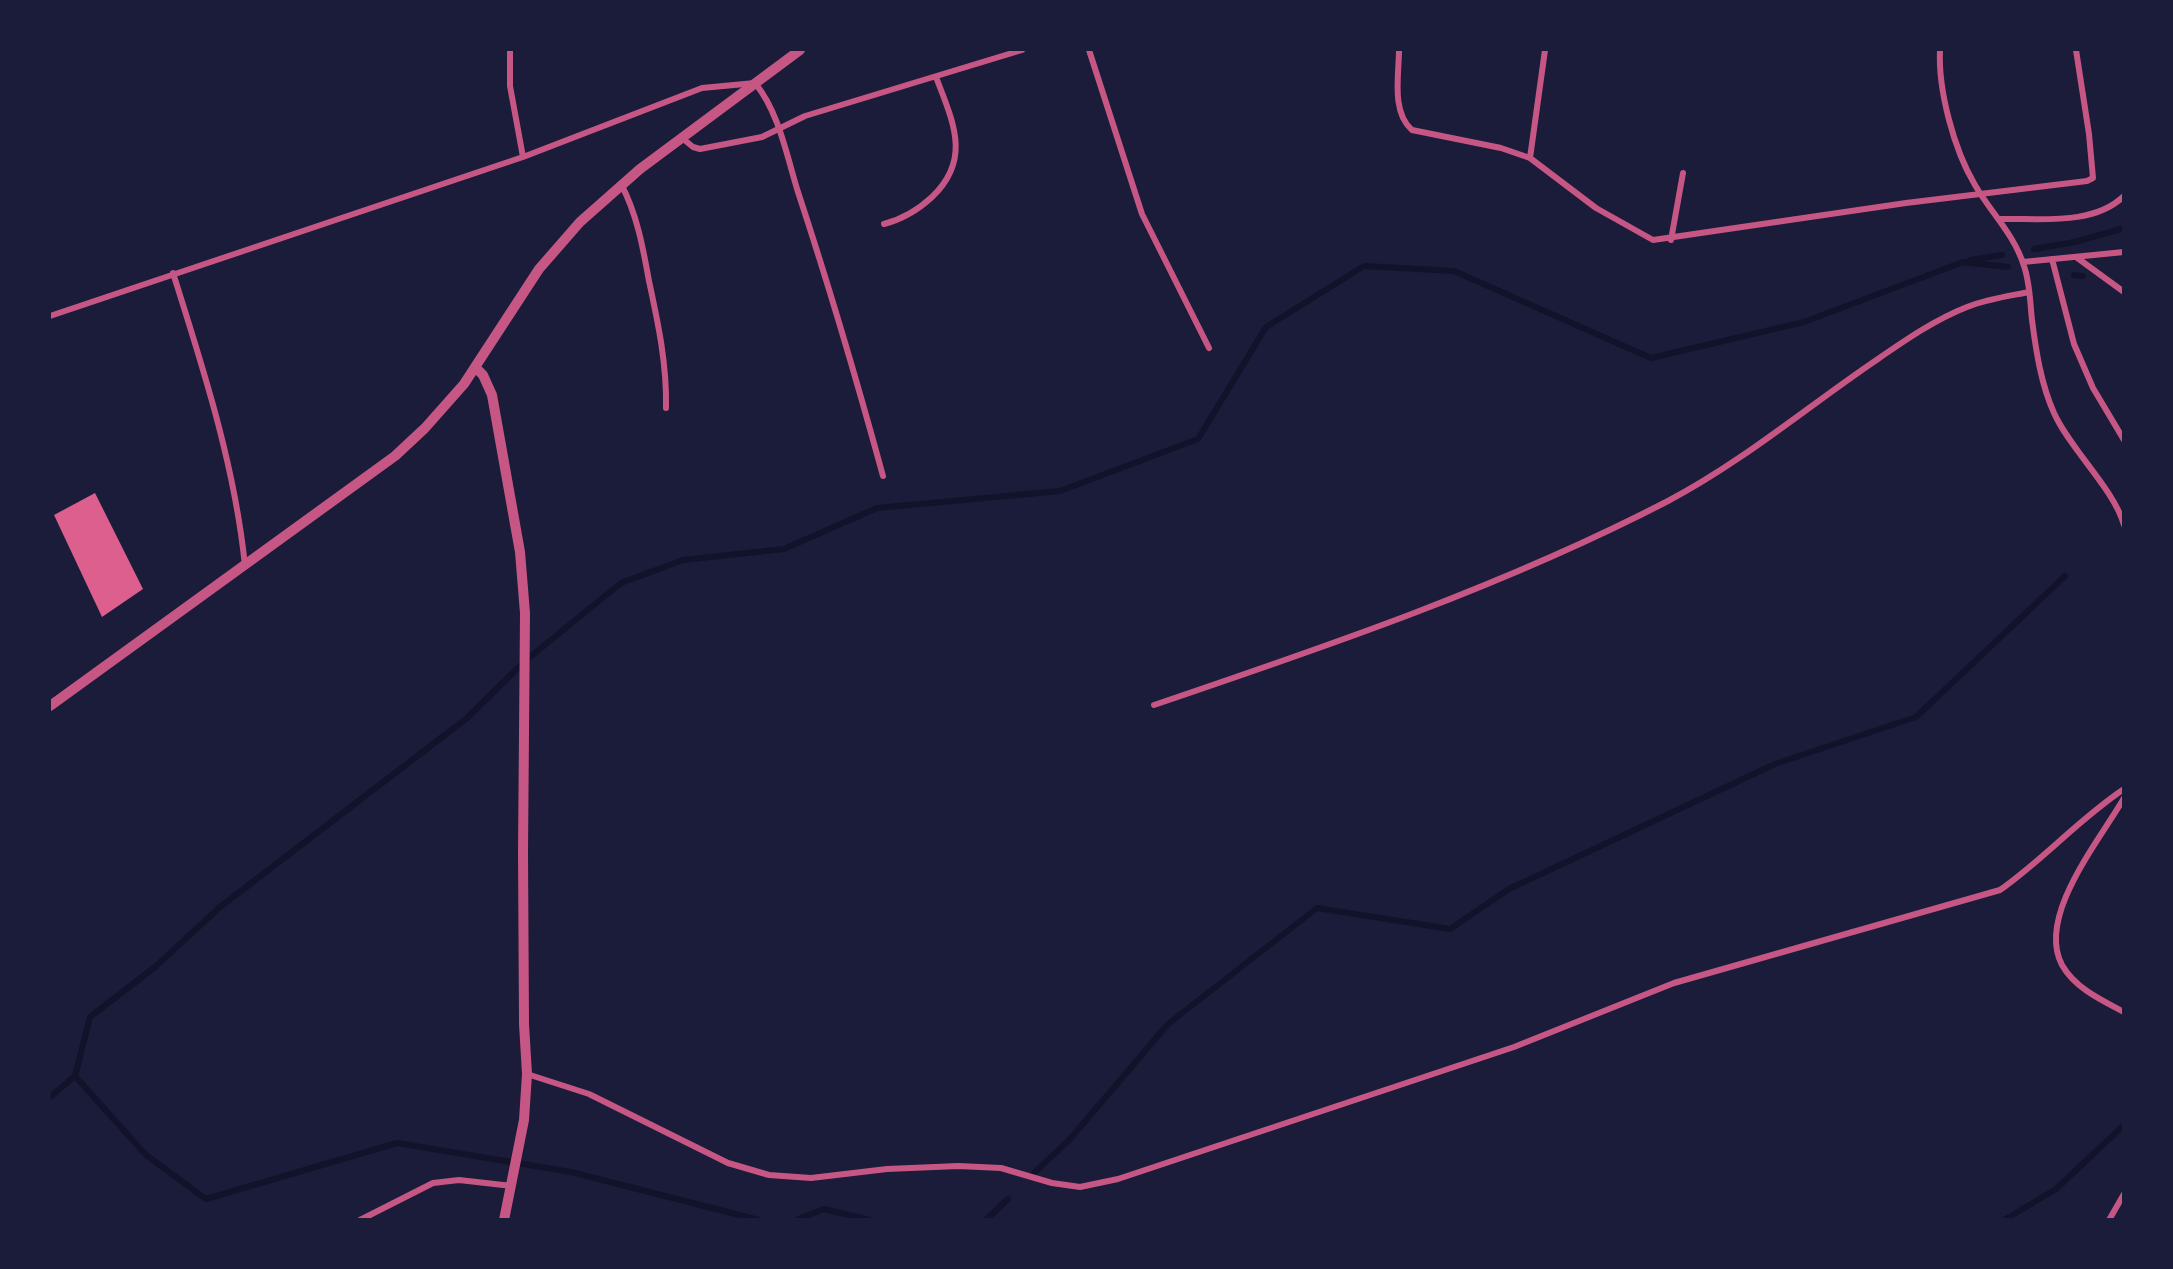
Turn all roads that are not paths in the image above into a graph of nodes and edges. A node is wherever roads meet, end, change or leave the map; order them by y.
1 (510, 50) edge
2 (800, 50) edge
3 (1017, 50) edge
4 (1089, 50) edge
5 (1399, 50) edge
6 (1545, 50) edge
7 (1940, 50) edge
8 (2076, 50) edge
9 (936, 77) junction
10 (755, 83) junction
11 (778, 130) junction
12 (682, 138) junction
13 (523, 157) junction
14 (1530, 158) junction
15 (1683, 173) dead end
16 (621, 184) junction
17 (1981, 194) junction
18 (2124, 196) edge
19 (2000, 219) junction
20 (884, 224) dead end
21 (1671, 240) junction
22 (2124, 252) edge
23 (2075, 256) junction
24 (2052, 259) junction
25 (2023, 262) junction
26 (172, 273) junction
27 (2029, 292) junction
28 (2124, 292) edge
29 (50, 316) edge
30 (1209, 348) dead end
31 (476, 368) junction
32 (666, 408) dead end
33 (2124, 440) edge
34 (882, 476) dead end
35 (2124, 525) edge
36 (245, 567) junction
37 (1154, 705) dead end
38 (50, 706) edge
39 (2124, 789) edge
40 (2124, 798) edge
41 (2124, 1012) edge
42 (527, 1074) junction
43 (513, 1186) junction
44 (2124, 1194) edge
45 (360, 1220) edge
46 (504, 1220) edge
47 (2109, 1220) edge

1 - 13 street
2 - 10 street
3 - 9 street
4 - 30 street
5 - 14 street
6 - 14 street
7 - 17 street
8 - 17 street
9 - 11 street
9 - 20 street
10 - 11 street
10 - 12 street
10 - 13 street
11 - 12 street
11 - 34 street
12 - 16 street
13 - 26 street
14 - 21 street
15 - 21 street
16 - 31 street
16 - 32 street
17 - 19 street
17 - 21 street
18 - 19 street
19 - 25 street
22 - 23 street
23 - 24 street
23 - 28 street
24 - 25 street
24 - 33 street
25 - 27 street
26 - 29 street
26 - 36 street
27 - 35 street
27 - 37 street
31 - 36 street
31 - 42 street
36 - 38 street
39 - 42 street
40 - 41 street
42 - 43 street
43 - 45 street
43 - 46 street
44 - 47 street

